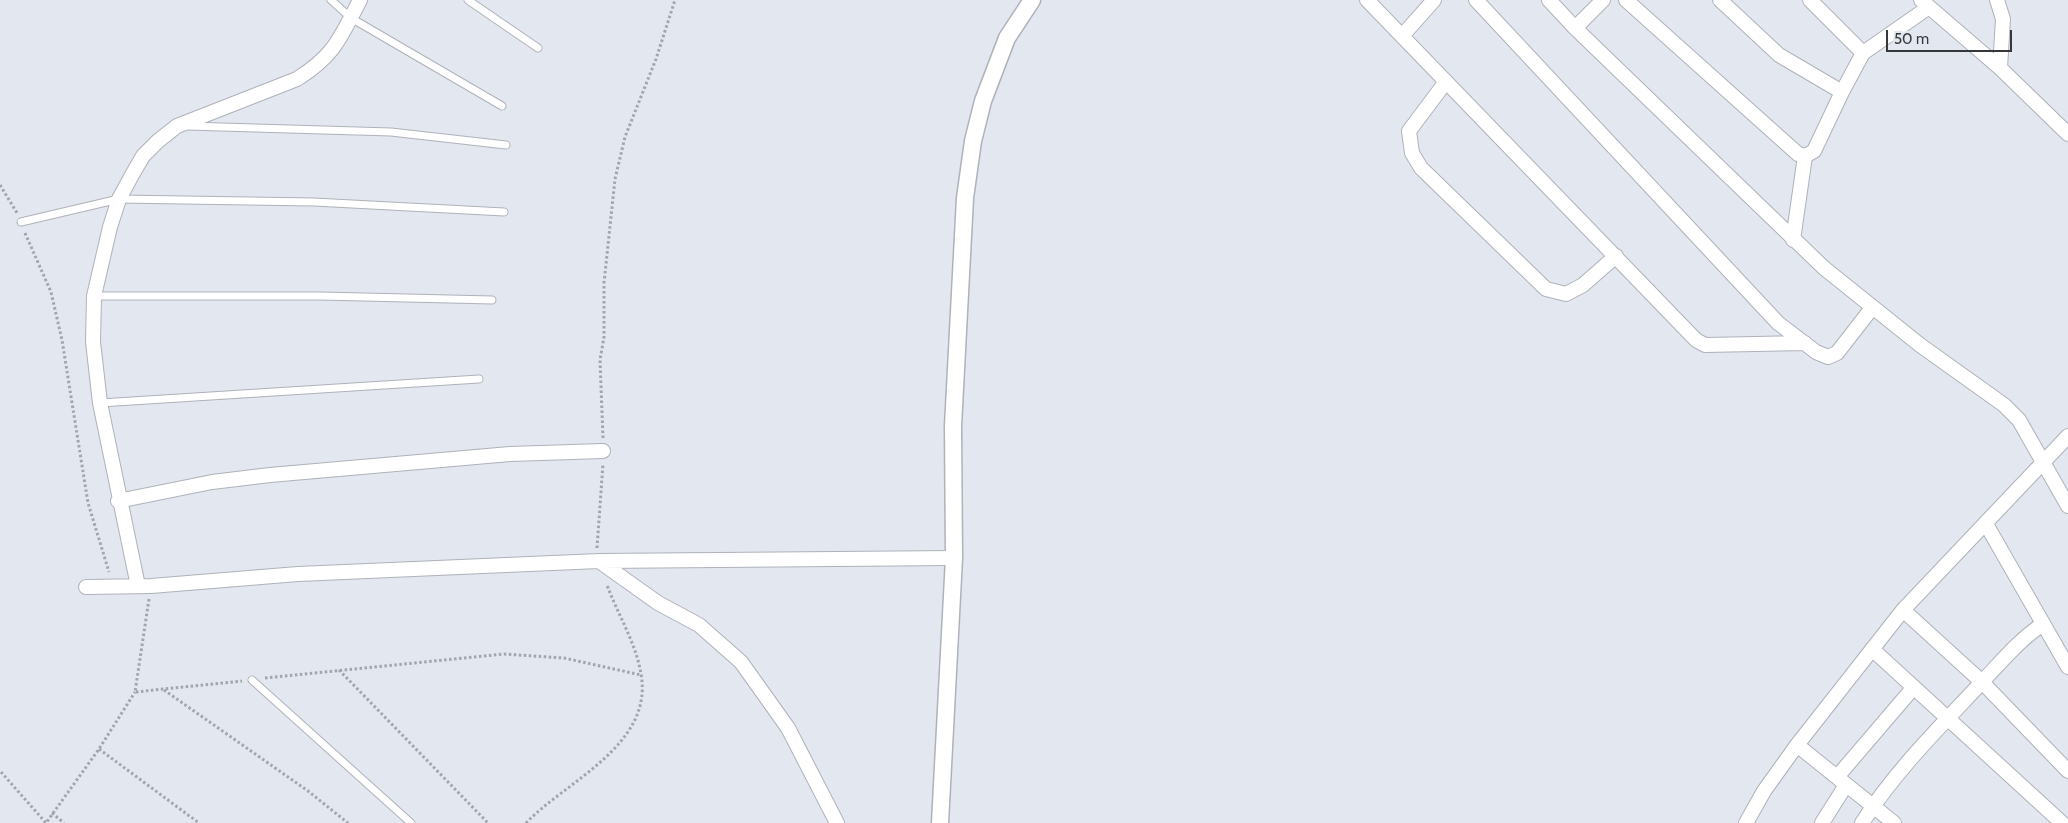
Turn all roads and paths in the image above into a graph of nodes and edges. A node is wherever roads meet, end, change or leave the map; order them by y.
1 (331, 0) edge
2 (360, 0) edge
3 (468, 0) edge
4 (675, 0) edge
5 (1032, 0) edge
6 (1367, 0) edge
7 (1434, 0) edge
8 (1476, 0) edge
9 (1550, 0) edge
10 (1602, 0) edge
11 (1626, 0) edge
12 (1720, 0) edge
13 (1997, 0) edge
14 (1814, 2) edge
15 (1925, 4) edge
16 (351, 18) junction
17 (1575, 28) junction
18 (1402, 36) junction
19 (538, 48) dead end
20 (1863, 54) junction
21 (2000, 68) junction
22 (1445, 82) junction
23 (1842, 92) junction
24 (502, 106) dead end
25 (177, 126) junction
26 (2068, 134) edge
27 (506, 145) dead end
28 (1806, 156) junction
29 (0, 186) edge
30 (119, 199) junction
31 (504, 212) dead end
32 (21, 222) junction
33 (1793, 240) junction
34 (1616, 256) junction
35 (94, 296) junction
36 (492, 300) dead end
37 (1872, 308) junction
38 (1805, 344) junction
39 (479, 379) dead end
40 (100, 403) junction
41 (2068, 436) edge
42 (603, 451) junction
43 (2043, 460) junction
44 (118, 501) junction
45 (2068, 506) edge
46 (1986, 524) junction
47 (954, 558) junction
48 (599, 561) junction
49 (144, 586) junction
50 (86, 587) dead end
51 (114, 587) junction
52 (1903, 610) junction
53 (2043, 624) junction
54 (1872, 649) junction
55 (2068, 667) edge
56 (339, 670) junction
57 (642, 675) junction
58 (252, 680) junction
59 (1982, 682) junction
60 (1914, 687) junction
61 (164, 690) junction
62 (135, 692) junction
63 (1947, 718) junction
64 (1796, 745) junction
65 (99, 748) junction
66 (2068, 771) edge
67 (1, 772) dead end
68 (1842, 781) junction
69 (1873, 806) junction
70 (52, 814) junction
71 (64, 823) edge
72 (199, 823) edge
73 (348, 823) edge
74 (411, 823) edge
75 (488, 823) edge
76 (526, 823) edge
77 (837, 823) edge
78 (940, 823) edge
79 (1746, 823) edge
80 (1822, 823) edge
81 (1862, 823) edge
82 (1894, 823) edge
83 (2062, 823) edge

1 - 16 lane
2 - 16 street
3 - 19 lane
4 - 42 path
5 - 47 street
6 - 18 street
7 - 18 street
8 - 38 street
9 - 17 street
10 - 17 street
11 - 28 street
12 - 23 street
13 - 21 street
14 - 20 street
15 - 20 street
15 - 21 street
16 - 24 lane
16 - 25 street
17 - 33 street
18 - 22 street
20 - 23 street
21 - 26 street
22 - 34 street
22 - 34 street
23 - 28 street
25 - 27 lane
25 - 30 street
28 - 33 street
29 - 32 path
30 - 31 lane
30 - 32 lane
30 - 35 street
32 - 51 path
33 - 37 street
34 - 38 street
35 - 36 lane
35 - 40 street
37 - 38 street
37 - 43 street
39 - 40 lane
40 - 44 street
41 - 43 street
42 - 44 street
42 - 48 path
43 - 45 street
43 - 46 street
44 - 49 street
46 - 52 street
46 - 53 street
47 - 48 street
47 - 78 street
48 - 49 street
48 - 57 path
48 - 77 street
49 - 51 street
49 - 62 path
50 - 51 street
52 - 54 street
52 - 59 street
53 - 55 street
53 - 59 street
54 - 60 street
54 - 64 street
56 - 57 path
56 - 58 path
56 - 75 path
57 - 76 path
58 - 61 path
58 - 74 lane
59 - 63 street
59 - 66 street
60 - 63 street
60 - 68 street
61 - 62 path
61 - 73 path
62 - 65 path
63 - 69 street
63 - 83 street
64 - 68 street
64 - 79 street
65 - 70 path
65 - 72 path
67 - 70 path
68 - 69 street
68 - 80 street
69 - 81 street
69 - 82 street
70 - 71 path

